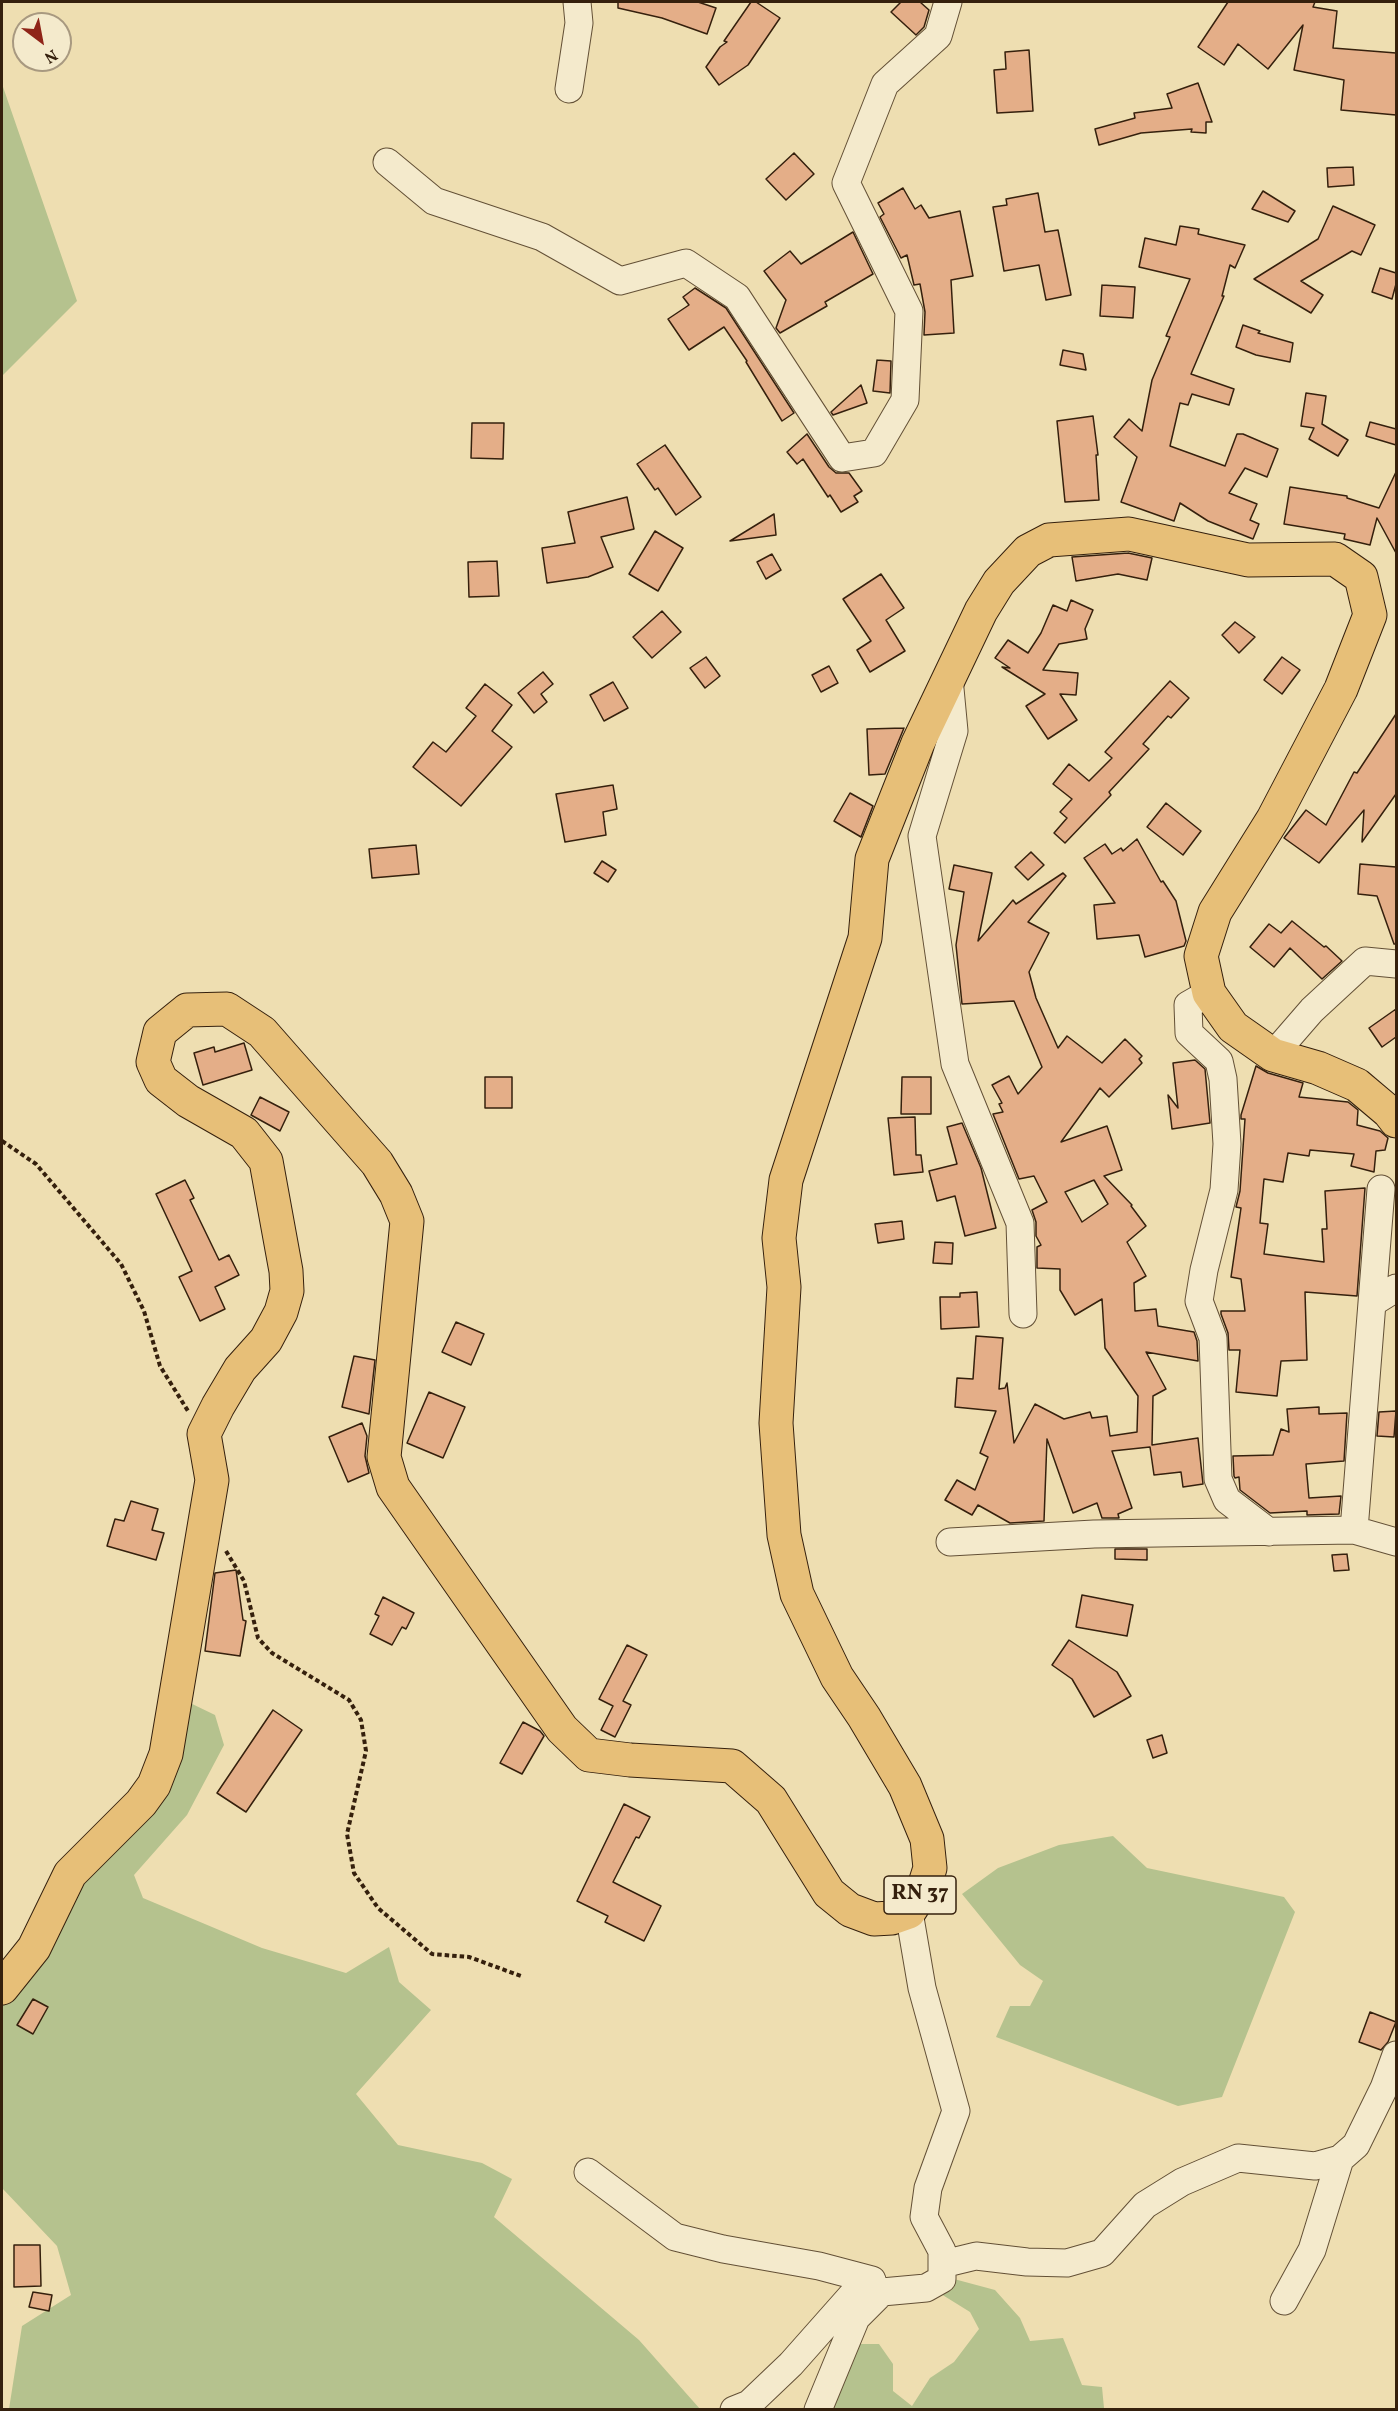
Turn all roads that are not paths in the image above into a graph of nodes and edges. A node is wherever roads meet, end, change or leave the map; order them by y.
1 (577, 2) edge
2 (948, 2) edge
3 (569, 89) dead end
4 (387, 162) dead end
5 (949, 678) junction
6 (1396, 964) edge
7 (1209, 993) junction
8 (1273, 1055) junction
9 (1396, 1121) edge
10 (1381, 1189) dead end
11 (1396, 1288) edge
12 (1372, 1303) junction
13 (1023, 1314) dead end
14 (1354, 1530) junction
15 (1269, 1532) junction
16 (950, 1542) dead end
17 (1396, 1542) edge
18 (909, 1912) junction
19 (2, 1988) edge
20 (1396, 2055) edge
21 (1340, 2159) junction
22 (588, 2172) dead end
23 (943, 2264) junction
24 (873, 2280) junction
25 (905, 2290) junction
26 (1284, 2301) dead end
27 (734, 2409) edge
28 (819, 2409) edge

1 - 3 street
2 - 4 street
5 - 7 main road, RN 37
5 - 13 street
5 - 18 main road, RN 37
6 - 8 street
7 - 8 main road, RN 37
7 - 15 street
8 - 9 main road, RN 37
10 - 12 street
11 - 12 street
12 - 14 street
14 - 15 street
14 - 17 street
15 - 16 street
18 - 19 main road, RN 37
18 - 23 street
20 - 21 street
21 - 23 street
21 - 26 street
22 - 24 street
23 - 25 street
24 - 25 street
24 - 27 street
25 - 28 street

